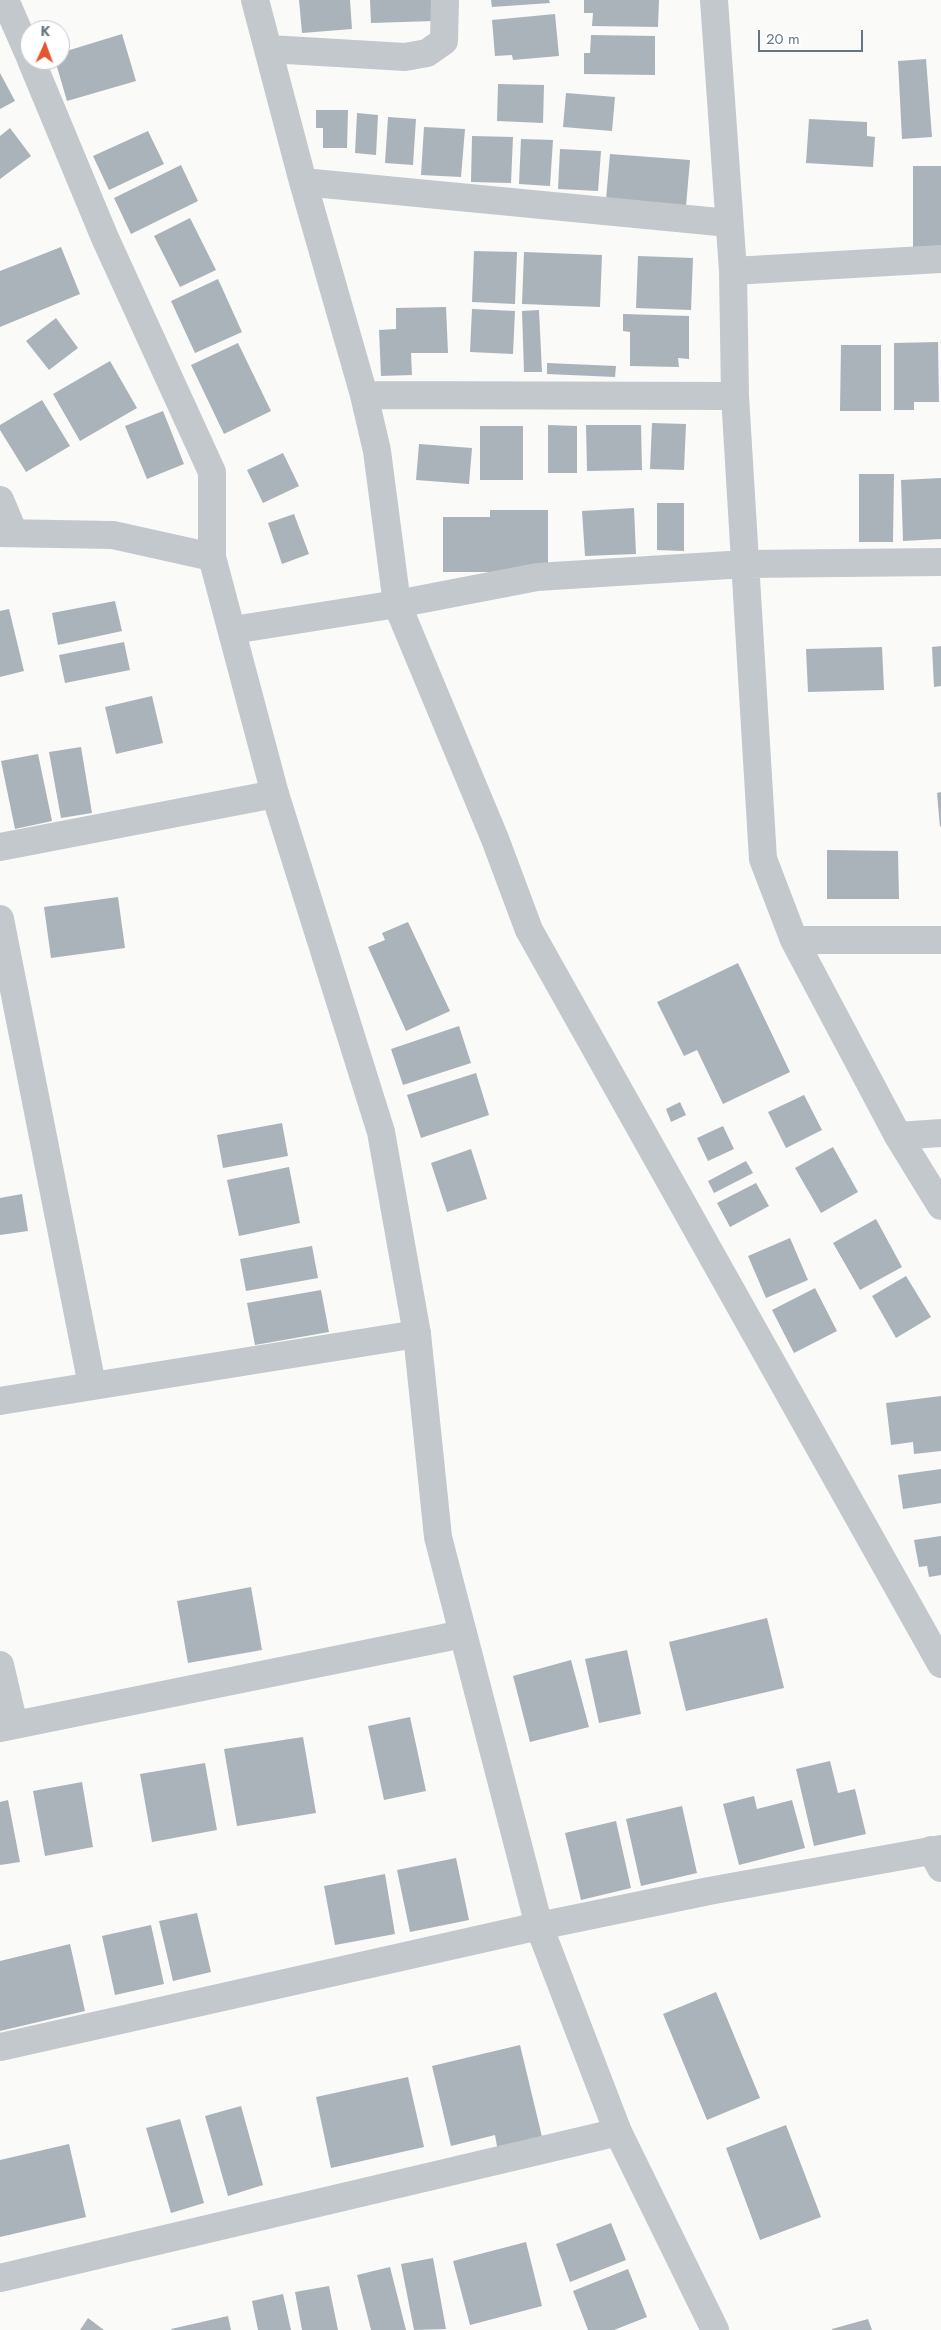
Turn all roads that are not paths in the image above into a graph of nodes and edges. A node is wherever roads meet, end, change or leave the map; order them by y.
1 (5, 0) edge
2 (255, 0) edge
3 (445, 0) edge
4 (714, 0) edge
5 (20, 33) edge
6 (268, 49) junction
7 (36, 70) edge
8 (303, 182) junction
9 (729, 223) junction
10 (941, 259) edge
11 (733, 271) junction
12 (364, 394) junction
13 (735, 396) junction
14 (0, 500) edge
15 (7, 532) edge
16 (212, 557) junction
17 (941, 562) edge
18 (745, 564) junction
19 (397, 604) junction
20 (233, 630) junction
21 (275, 794) junction
22 (0, 846) edge
23 (0, 919) edge
24 (794, 940) junction
25 (941, 940) edge
26 (941, 1133) edge
27 (898, 1136) junction
28 (941, 1206) edge
29 (418, 1334) junction
30 (92, 1385) junction
31 (0, 1401) edge
32 (463, 1634) junction
33 (941, 1664) edge
34 (0, 1666) edge
35 (7, 1727) edge
36 (938, 1856) edge
37 (540, 1926) junction
38 (0, 2047) edge
39 (618, 2132) junction
40 (0, 2278) edge
41 (715, 2330) edge

1 - 5 street
2 - 6 street
3 - 6 street
4 - 9 street
6 - 8 street
7 - 16 street
8 - 9 street
8 - 12 street
9 - 11 street
10 - 11 street
11 - 13 street
12 - 13 street
12 - 19 street
13 - 18 street
14 - 15 street
15 - 16 street
16 - 20 street
17 - 18 street
18 - 19 street
18 - 24 street
19 - 20 street
19 - 33 street
20 - 21 street
21 - 22 street
21 - 29 street
23 - 30 street
24 - 25 street
24 - 27 street
26 - 27 street
27 - 28 street
29 - 30 street
29 - 32 street
30 - 31 street
32 - 35 street
32 - 37 street
34 - 35 street
36 - 37 street
37 - 38 street
37 - 39 street
39 - 40 street
39 - 41 street

